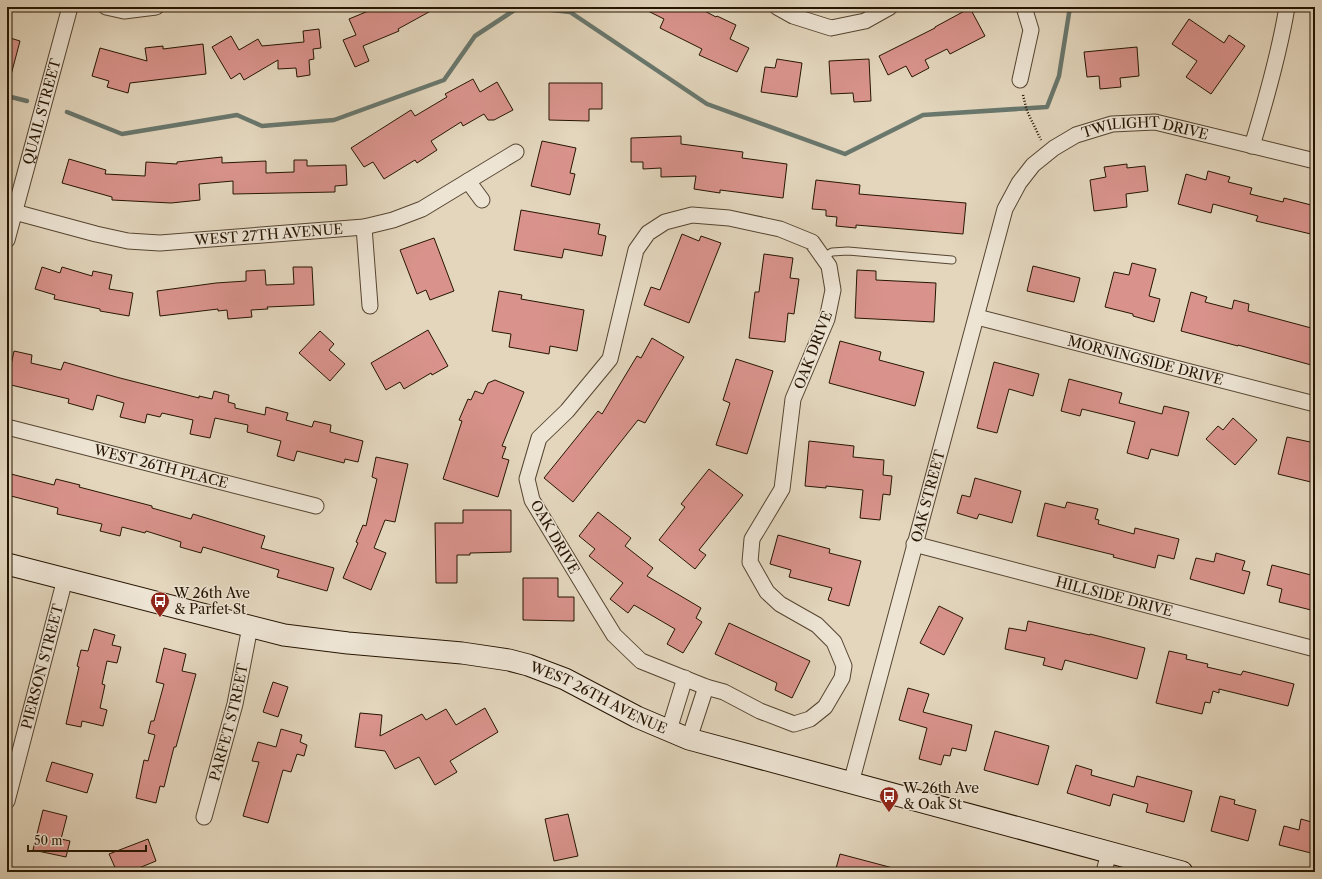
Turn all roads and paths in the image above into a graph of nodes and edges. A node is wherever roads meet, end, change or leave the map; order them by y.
1 (70, 7) edge
2 (106, 7) edge
3 (156, 7) edge
4 (777, 7) edge
5 (890, 7) edge
6 (1024, 7) edge
7 (1287, 7) edge
8 (1021, 86) joint
9 (1043, 144) dead end
10 (1252, 146) junction
11 (516, 152) dead end
12 (1315, 161) edge
13 (468, 181) junction
14 (482, 200) dead end
15 (1005, 209) joint
16 (10, 211) edge
17 (364, 227) junction
18 (7, 240) edge
19 (823, 257) junction
20 (952, 260) dead end
21 (370, 306) dead end
22 (977, 317) junction
23 (1315, 404) edge
24 (7, 427) edge
25 (316, 506) dead end
26 (914, 544) junction
27 (7, 564) edge
28 (65, 580) junction
29 (250, 627) junction
30 (1315, 649) edge
31 (685, 678) junction
32 (706, 687) junction
33 (669, 730) junction
34 (689, 738) junction
35 (851, 783) junction
36 (7, 801) edge
37 (204, 817) dead end
38 (1109, 852) junction
39 (1104, 872) edge
40 (1182, 872) edge

1 - 16 street, QUAIL STREET
2 - 3 street
4 - 5 street
6 - 8 street
7 - 10 street
8 - 9 path
10 - 12 street, TWILIGHT DRIVE
10 - 15 street, TWILIGHT DRIVE
11 - 13 street, WEST 27TH AVENUE
13 - 14 street
13 - 17 street, WEST 27TH AVENUE
15 - 22 street, OAK STREET
16 - 17 street, WEST 27TH AVENUE
16 - 18 street, QUAIL STREET
17 - 21 street
19 - 20 lane
19 - 31 street, OAK DRIVE
19 - 32 street, OAK DRIVE
22 - 23 street, MORNINGSIDE DRIVE
22 - 26 street, OAK STREET
24 - 25 street, WEST 26TH PLACE
26 - 30 street, HILLSIDE DRIVE
26 - 35 street, OAK STREET
27 - 28 street, WEST 26TH AVENUE
28 - 29 street, WEST 26TH AVENUE
28 - 36 street, PIERSON STREET
29 - 33 street, WEST 26TH AVENUE
29 - 37 street, PARFET STREET
31 - 32 street, OAK DRIVE
31 - 33 street
32 - 34 street
33 - 34 street, WEST 26TH AVENUE
34 - 35 street, WEST 26TH AVENUE
35 - 38 street, WEST 26TH AVENUE
38 - 39 street
38 - 40 street, WEST 26TH AVENUE

